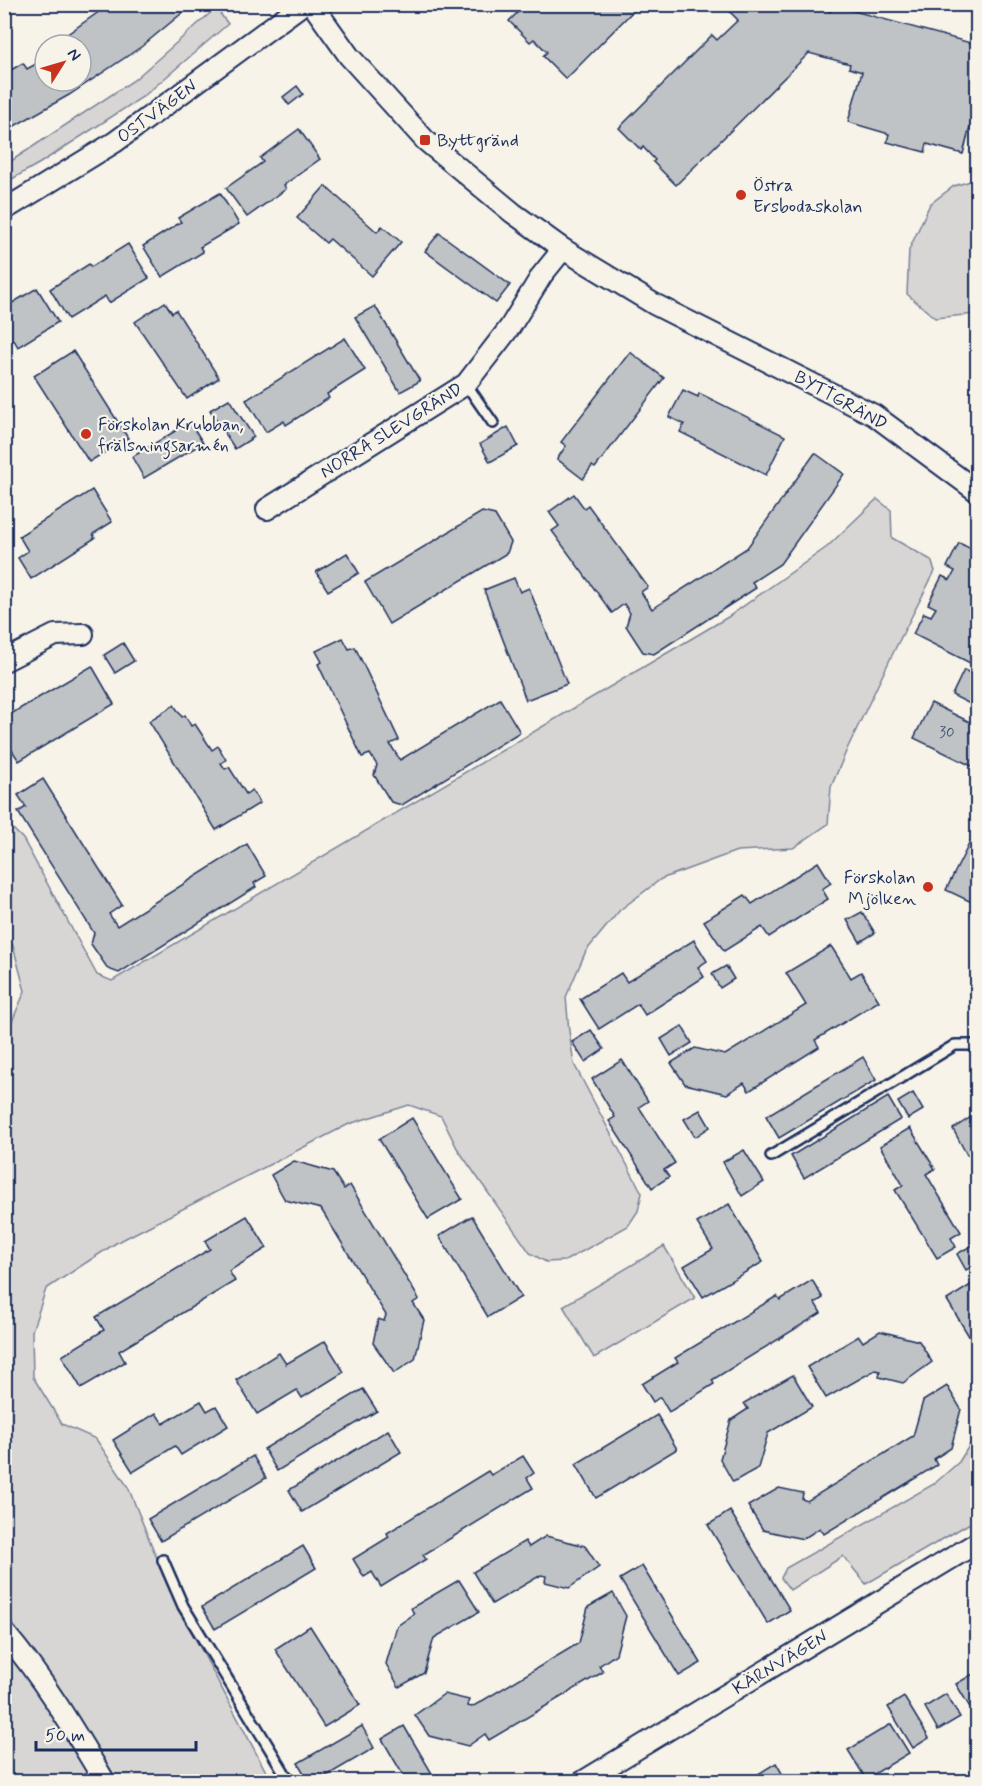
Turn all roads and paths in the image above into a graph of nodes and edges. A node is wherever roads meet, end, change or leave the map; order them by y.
1 (303, 4) edge
2 (312, 4) edge
3 (4, 210) edge
4 (563, 249) junction
5 (466, 384) junction
6 (493, 423) dead end
7 (978, 492) edge
8 (267, 509) dead end
9 (82, 634) dead end
10 (4, 661) edge
11 (978, 1045) edge
12 (771, 1156) dead end
13 (978, 1542) edge
14 (163, 1560) dead end
15 (4, 1632) edge
16 (105, 1782) edge
17 (290, 1782) edge
18 (582, 1782) edge

1 - 3 street, OSTVÄGEN
2 - 4 street, BYTTGRÄND
4 - 5 street, NORRA SLEVGRÄND
4 - 7 street, BYTTGRÄND
5 - 6 lane
5 - 8 street, NORRA SLEVGRÄND
9 - 10 street
11 - 12 lane
13 - 18 street, KÄRNVÄGEN
14 - 17 lane
15 - 16 street

